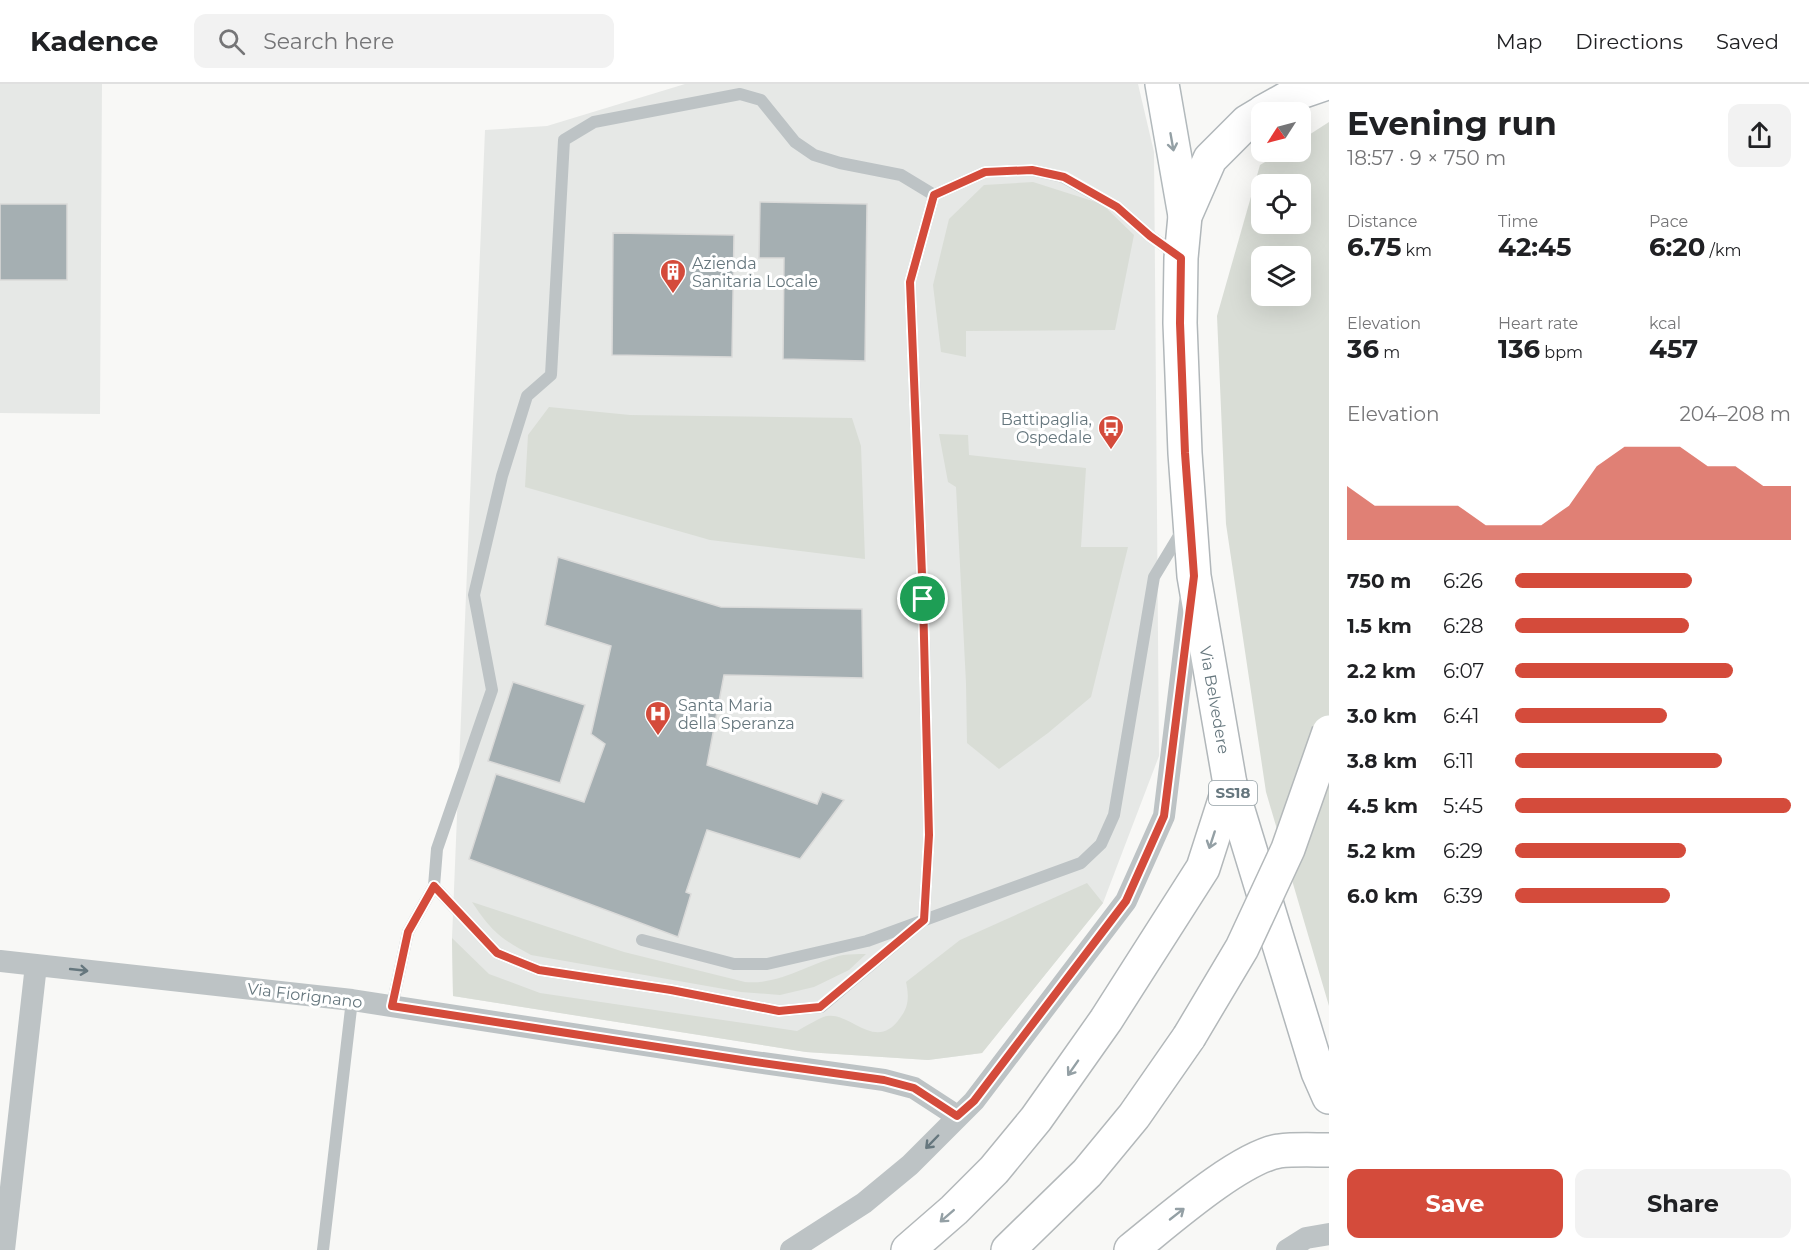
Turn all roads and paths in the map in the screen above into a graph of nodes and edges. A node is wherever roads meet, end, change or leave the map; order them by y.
1 (1162, 84) edge
2 (1324, 84) edge
3 (1280, 102) edge
4 (1251, 120) edge
5 (934, 195) junction
6 (1185, 216) junction
7 (1181, 258) junction
8 (1190, 517) junction
9 (1194, 576) junction
10 (1329, 732) edge
11 (1230, 784) junction
12 (434, 886) junction
13 (924, 920) junction
14 (642, 940) dead end
15 (0, 961) edge
16 (36, 965) junction
17 (352, 1000) junction
18 (392, 1006) junction
19 (1329, 1097) edge
20 (965, 1109) junction
21 (1329, 1150) edge
22 (1329, 1234) edge
23 (4, 1250) edge
24 (323, 1250) edge
25 (791, 1250) edge
26 (908, 1250) edge
27 (1008, 1250) edge
28 (1131, 1250) edge
29 (1287, 1250) edge

1 -> 6 main road, Via Belvedere
2 - 3 main road, Via Belvedere / SS18
4 - 6 main road, Via Belvedere / SS18
5 - 7 lane
5 - 12 lane
5 - 13 lane
6 - 7 main road, Via Belvedere / SS18
7 - 8 main road, Via Belvedere / SS18
8 - 9 main road, Via Belvedere / SS18
8 - 13 lane
9 - 11 main road, Via Belvedere / SS18
9 - 20 street
10 - 27 main road, bridge
11 - 19 main road, Via Belvedere / SS18
11 -> 26 main road
12 - 13 lane
12 - 18 lane
13 - 14 lane
15 - 16 street, Via Fiorignano
16 -> 17 street, Via Fiorignano
16 - 23 street
17 - 18 street, Via Fiorignano
17 - 24 lane
18 - 20 street, Via Fiorignano
20 -> 25 street
28 -> 21 main road
22 - 29 street

